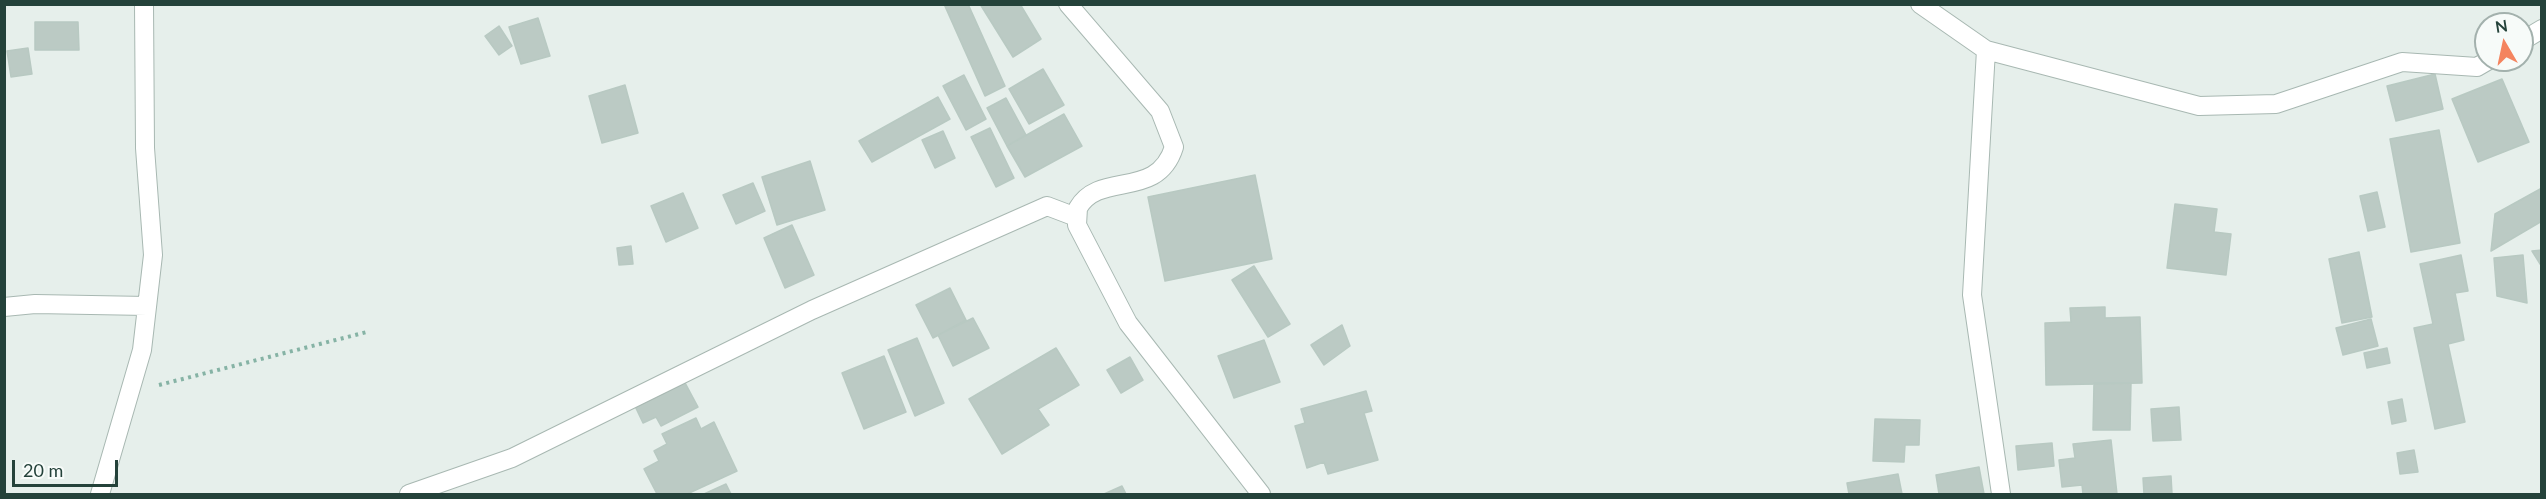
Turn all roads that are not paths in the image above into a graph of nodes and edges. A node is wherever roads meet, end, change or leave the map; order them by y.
1 (144, 4) edge
2 (1068, 4) edge
3 (1920, 4) edge
4 (1986, 50) junction
5 (2474, 67) edge
6 (1076, 217) junction
7 (147, 306) junction
8 (4, 307) edge
9 (100, 495) edge
10 (409, 495) edge
11 (1261, 495) edge
12 (2001, 495) edge

1 - 7 street
2 - 6 street
3 - 4 street
4 - 5 street
4 - 12 street
6 - 10 street
6 - 11 street
7 - 8 street
7 - 9 street

